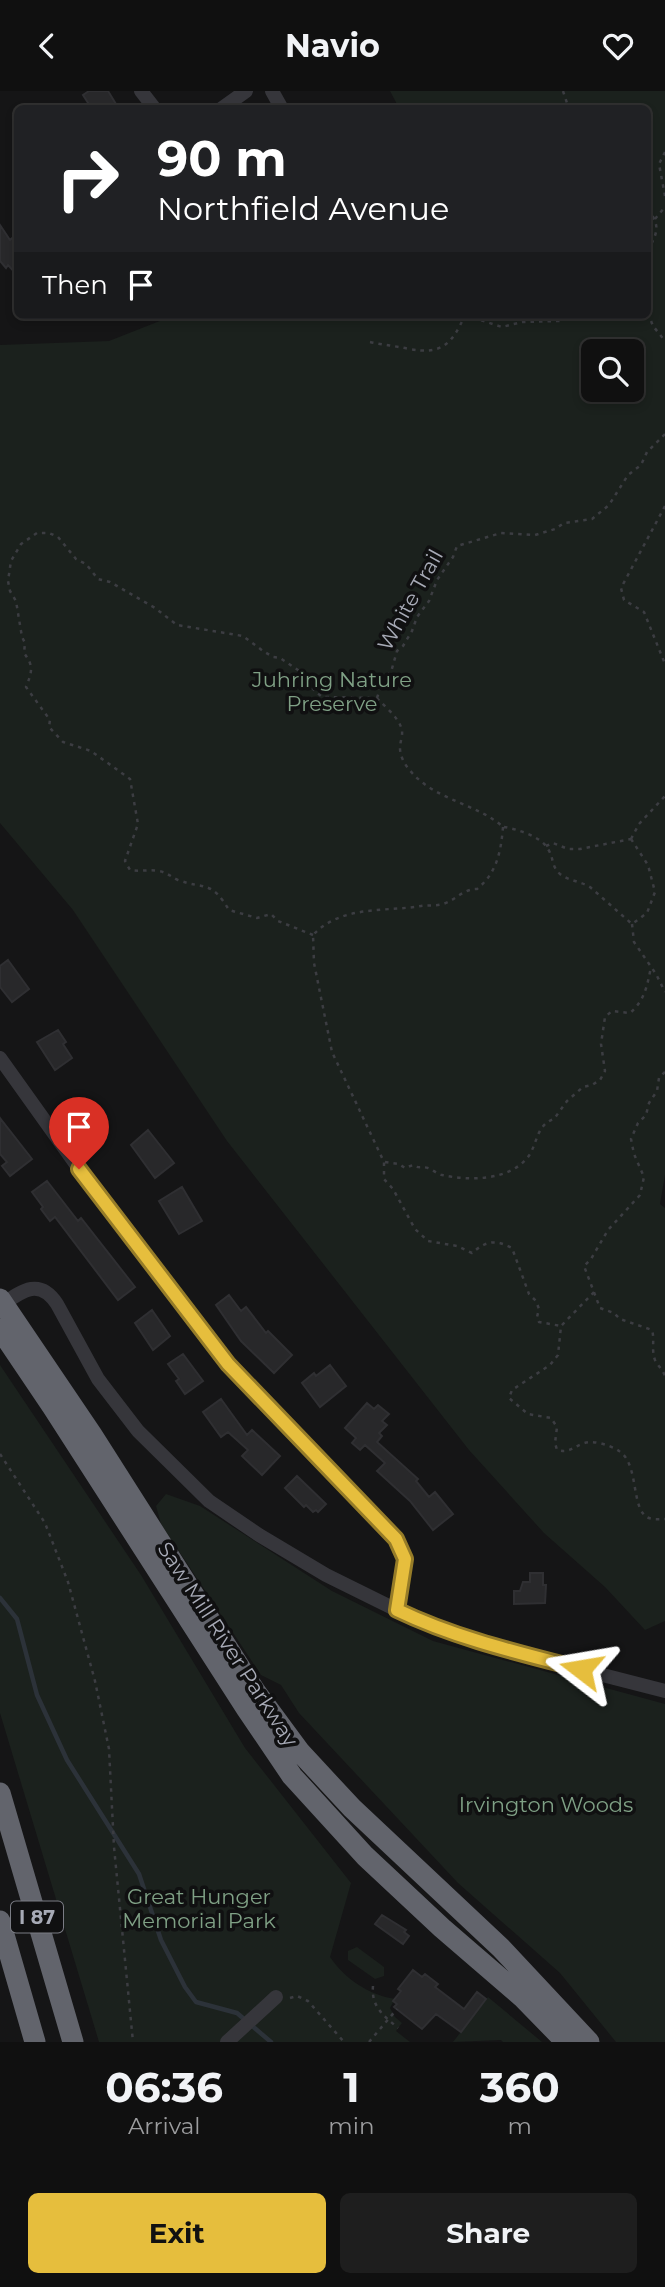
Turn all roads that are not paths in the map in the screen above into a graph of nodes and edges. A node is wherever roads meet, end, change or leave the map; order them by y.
1 (141, 91) edge
2 (246, 91) edge
3 (152, 105) edge
4 (227, 105) edge
5 (0, 1058) edge
6 (2, 1302) edge
7 (0, 1329) edge
8 (397, 1610) junction
9 (665, 1691) edge
10 (0, 1793) edge
11 (0, 1921) edge
12 (281, 1998) road end
13 (35, 2042) edge
14 (73, 2042) edge
15 (227, 2042) edge
16 (566, 2042) edge
17 (589, 2042) edge

1 - 3 street
2 - 4 street
5 - 8 street
6 - 8 street
6 - 17 highway, Saw Mill River Parkway
7 - 16 highway, Saw Mill River Parkway
8 - 9 street
10 - 14 highway, I 87
11 - 13 highway, I 87
12 - 15 street

